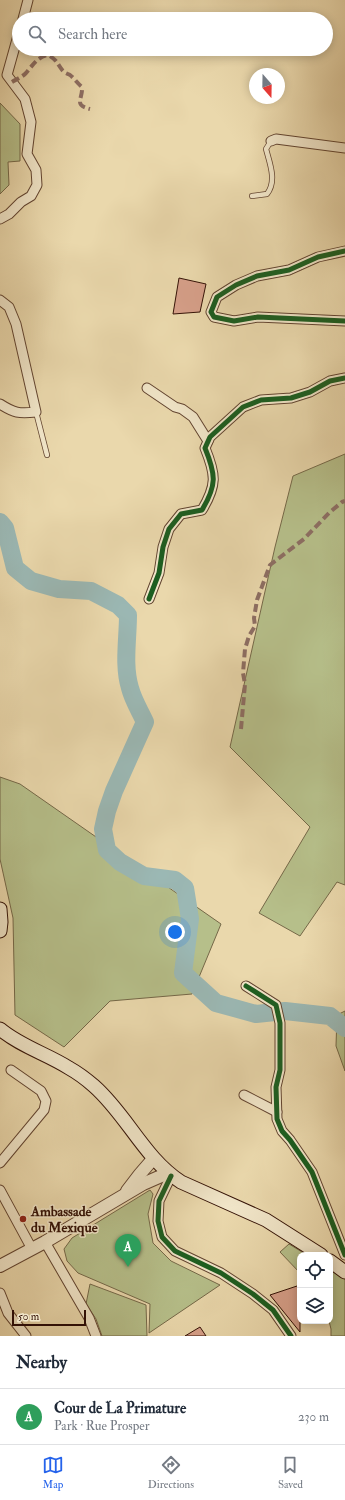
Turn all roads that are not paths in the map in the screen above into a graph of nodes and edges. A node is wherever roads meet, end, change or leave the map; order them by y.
1 (28, 0) edge
2 (25, 12) edge
3 (12, 56) edge
4 (271, 141) joint
5 (345, 148) edge
6 (252, 196) dead end
7 (0, 219) edge
8 (345, 251) edge
9 (0, 300) edge
10 (345, 321) edge
11 (345, 378) edge
12 (147, 388) dead end
13 (0, 404) edge
14 (36, 412) junction
15 (208, 441) junction
16 (47, 454) dead end
17 (149, 599) dead end
18 (0, 909) edge
19 (0, 931) edge
20 (246, 986) dead end
21 (0, 1029) edge
22 (11, 1070) dead end
23 (244, 1095) dead end
24 (277, 1112) junction
25 (153, 1158) junction
26 (0, 1163) edge
27 (170, 1174) junction
28 (0, 1190) edge
29 (124, 1195) junction
30 (45, 1242) junction
31 (32, 1249) junction
32 (316, 1252) edge
33 (345, 1255) edge
34 (333, 1263) edge
35 (0, 1266) edge
36 (345, 1272) edge
37 (0, 1293) edge
38 (26, 1336) edge
39 (96, 1336) edge
40 (290, 1336) edge

1 - 2 street
3 - 7 street
4 - 5 street
4 - 6 lane
8 - 10 street
9 - 14 street
11 - 15 street
12 - 15 street
13 - 14 street
14 - 16 lane
15 - 17 street
18 - 19 main road
20 - 24 street
21 - 25 main road
22 - 26 street
23 - 24 street
24 - 33 street
25 - 27 main road
25 - 29 street
27 - 29 street
27 - 32 main road
27 - 40 street
28 - 31 street
29 - 30 street
30 - 31 street
30 - 39 street
31 - 35 street
34 - 36 main road
37 - 38 street

